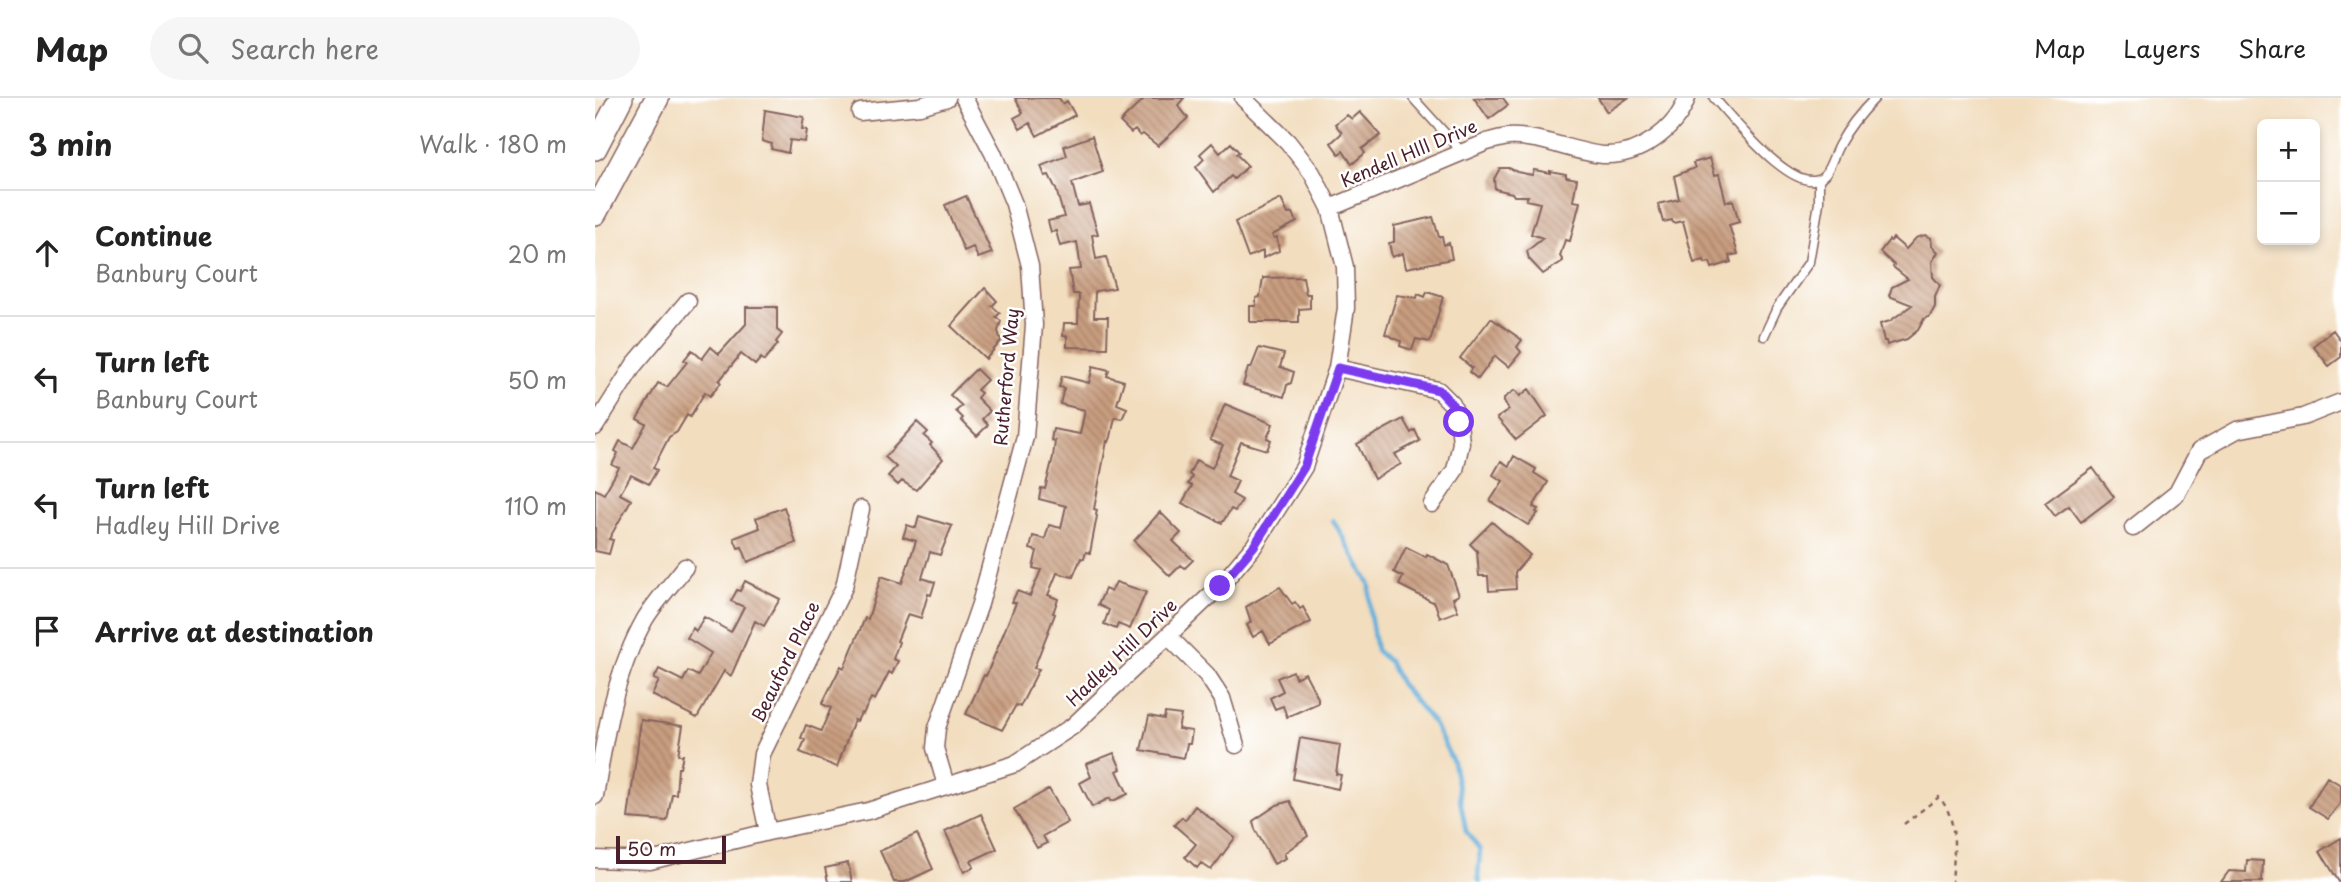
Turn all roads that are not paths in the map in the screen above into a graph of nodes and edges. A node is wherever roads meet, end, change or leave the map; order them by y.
1 (621, 98) edge
2 (657, 98) edge
3 (947, 98) edge
4 (964, 98) edge
5 (1243, 98) edge
6 (1413, 98) edge
7 (1687, 98) edge
8 (1714, 98) edge
9 (1875, 98) edge
10 (860, 112) dead end
11 (595, 148) edge
12 (1462, 152) junction
13 (1819, 179) junction
14 (1330, 208) junction
15 (595, 213) edge
16 (688, 300) dead end
17 (1764, 336) dead end
18 (1338, 368) junction
19 (2341, 402) edge
20 (595, 427) edge
21 (1432, 504) dead end
22 (862, 509) dead end
23 (2133, 528) dead end
24 (685, 567) dead end
25 (1168, 636) junction
26 (1236, 745) dead end
27 (946, 785) junction
28 (595, 796) edge
29 (768, 832) junction
30 (595, 859) edge

1 - 11 main road
2 - 15 main road
3 - 10 street
4 - 27 street, Rutherford Way
5 - 14 street, Hadley Hill Drive
6 - 12 lane
7 - 12 street, Kendell HIll Drive
8 - 13 lane
9 - 13 lane
12 - 14 street, Kendell HIll Drive
13 - 17 lane
14 - 18 street, Hadley Hill Drive
16 - 20 street
18 - 21 street
18 - 25 street, Hadley Hill Drive
19 - 23 street
22 - 29 street, Beauford Place
24 - 28 street
25 - 26 street
25 - 27 street, Hadley Hill Drive
27 - 29 street, Hadley Hill Drive
29 - 30 street, Hadley Hill Drive

